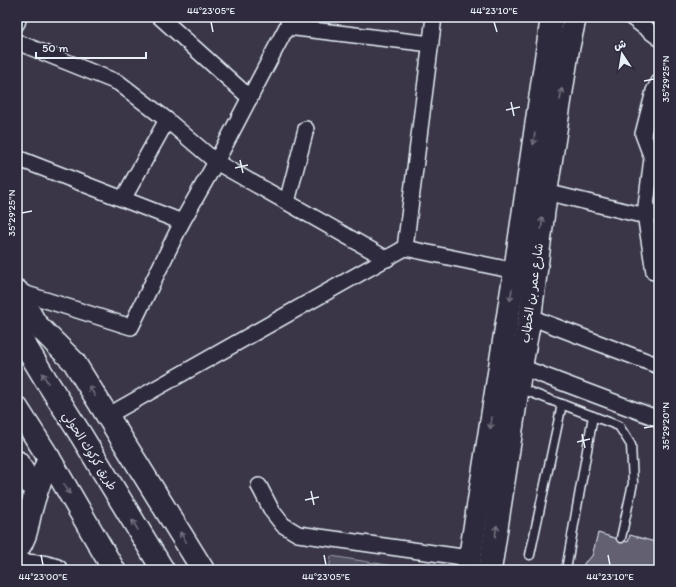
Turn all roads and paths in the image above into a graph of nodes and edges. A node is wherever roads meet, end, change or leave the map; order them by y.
1 (19, 17) edge
2 (160, 17) edge
3 (434, 17) edge
4 (552, 17) edge
5 (575, 17) edge
6 (631, 17) edge
7 (289, 22) edge
8 (17, 23) edge
9 (659, 38) edge
10 (17, 42) edge
11 (431, 44) junction
12 (659, 82) edge
13 (250, 98) junction
14 (167, 120) junction
15 (306, 129) dead end
16 (17, 158) edge
17 (216, 162) junction
18 (546, 192) junction
19 (123, 199) junction
20 (287, 202) junction
21 (652, 213) edge
22 (182, 222) junction
23 (405, 248) junction
24 (387, 259) junction
25 (515, 271) junction
26 (659, 273) edge
27 (17, 291) edge
28 (530, 317) junction
29 (23, 329) edge
30 (659, 366) edge
31 (520, 377) junction
32 (562, 404) junction
33 (17, 408) edge
34 (107, 416) junction
35 (593, 416) junction
36 (659, 419) edge
37 (49, 458) junction
38 (17, 462) edge
39 (260, 486) dead end
40 (36, 492) junction
41 (621, 538) dead end
42 (17, 550) edge
43 (530, 555) dead end
44 (468, 564) edge
45 (17, 565) edge
46 (56, 570) edge
47 (114, 570) edge
48 (163, 570) edge
49 (203, 570) edge
50 (490, 570) edge
51 (566, 570) edge

1 - 8 street
2 - 13 street
3 - 11 street
4 -> 25 main road, شارع عمر بن الخطاب
18 -> 5 main road, شارع عمر بن الخطاب
6 - 9 street
7 - 11 street
7 - 13 street
10 - 14 street
11 - 23 street
12 - 21 street
13 - 17 street
14 - 17 street
14 - 19 street
15 - 20 street
16 - 19 street
17 - 20 street
17 - 22 street
18 - 21 street
28 -> 18 main road, شارع عمر بن الخطاب
19 - 22 street
20 - 24 street
21 - 26 street
22 - 27 street
23 - 24 street
23 - 25 street
24 - 34 street
25 -> 44 main road, شارع عمر بن الخطاب
27 - 29 main road
28 - 30 street
28 - 31 main road, شارع عمر بن الخطاب
34 -> 29 main road
48 -> 29 main road, طريق كركوك الحولي
31 - 32 lane
31 - 36 street
50 -> 31 main road, شارع عمر بن الخطاب
32 - 35 lane
32 - 43 lane
33 - 37 main road
49 -> 34 main road
35 - 41 lane
35 - 51 lane
37 - 40 main road
37 -> 47 main road
38 - 40 main road
39 - 44 street
40 - 42 main road
45 - 46 main road

